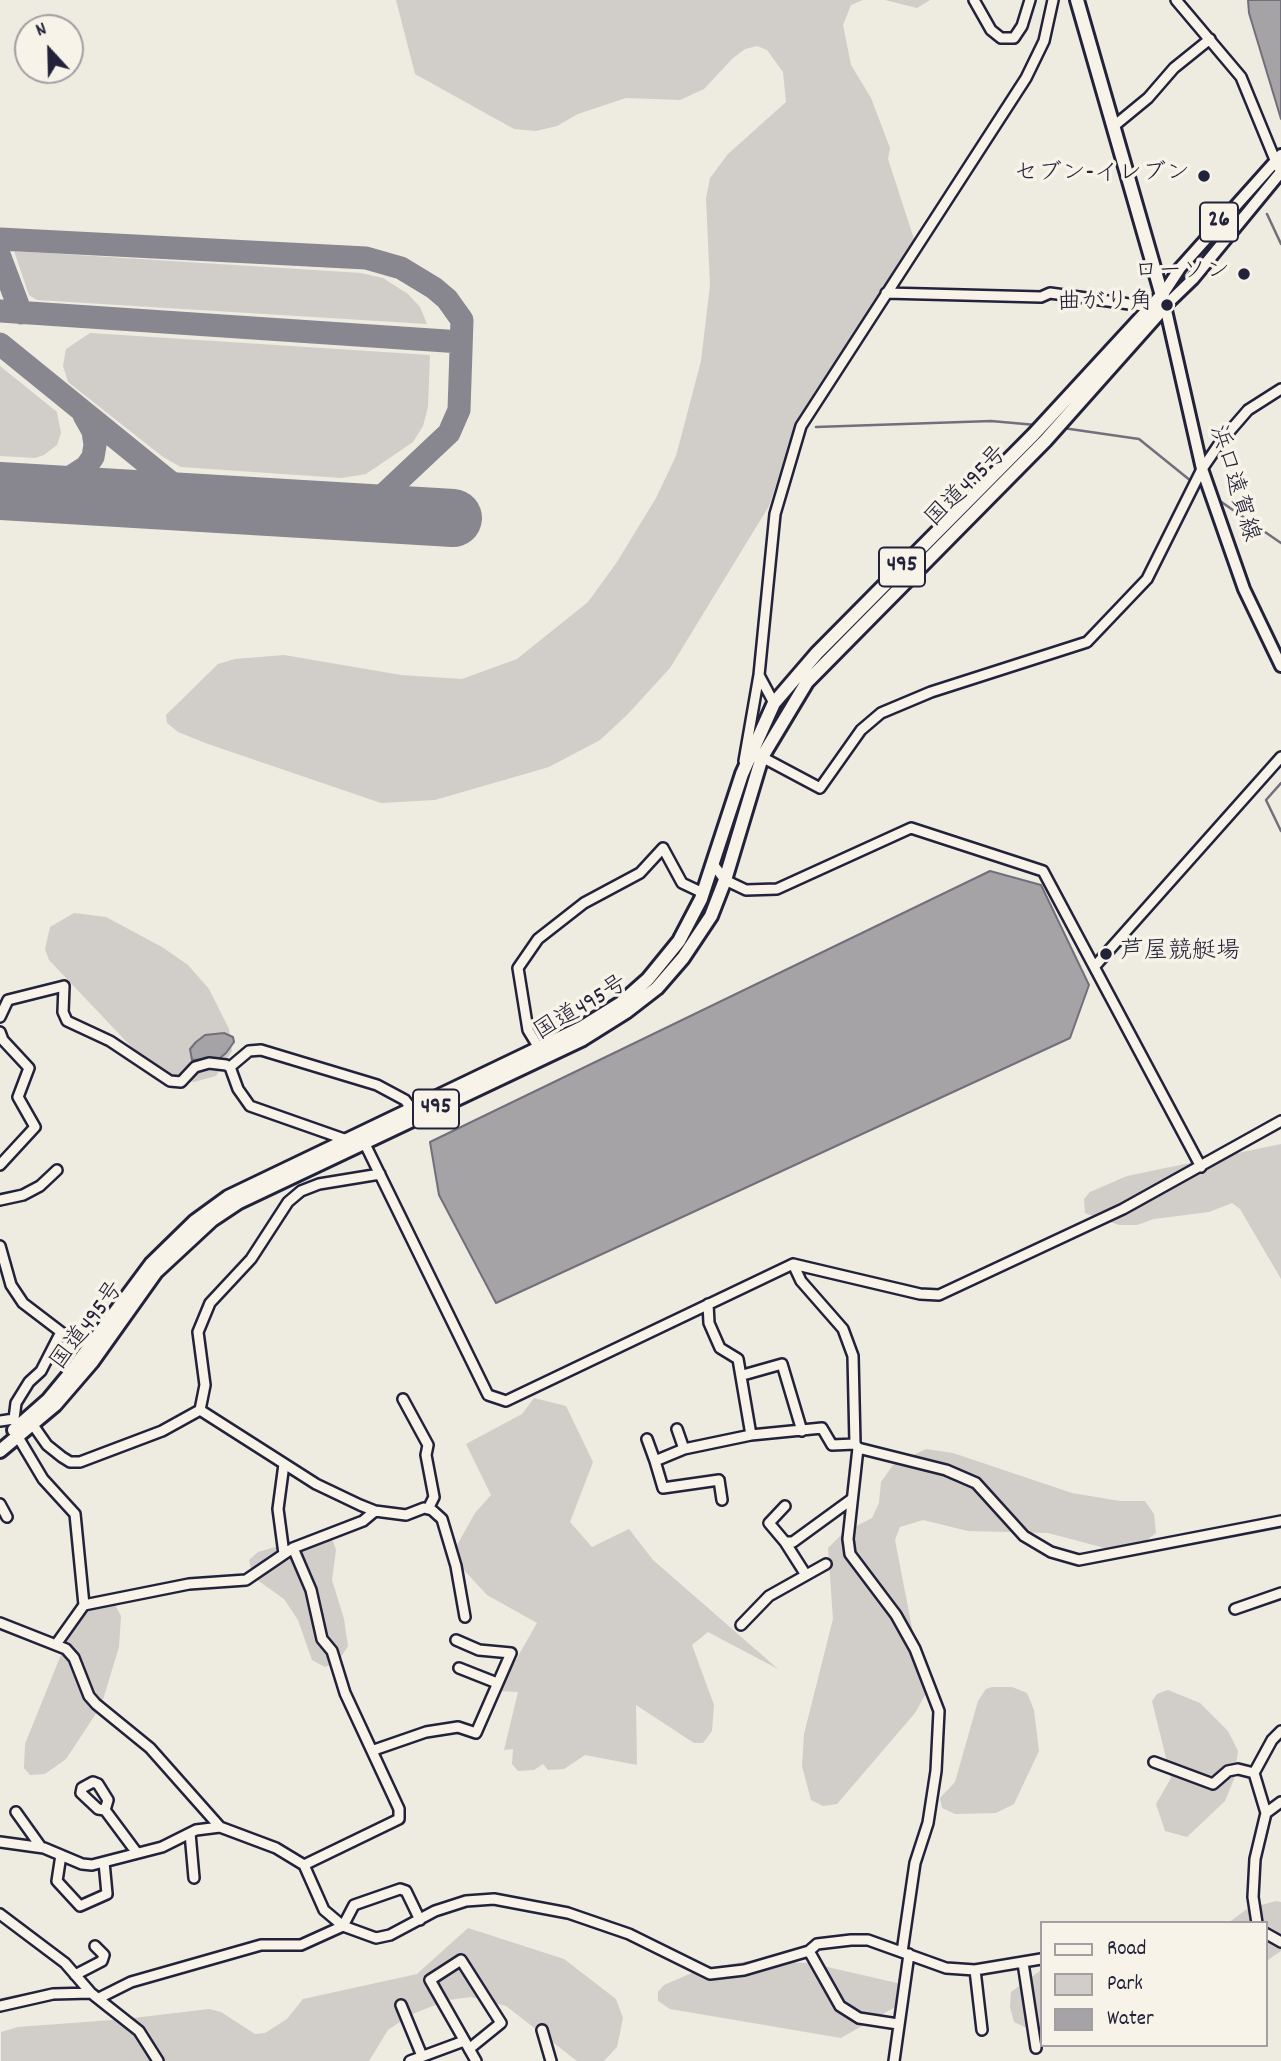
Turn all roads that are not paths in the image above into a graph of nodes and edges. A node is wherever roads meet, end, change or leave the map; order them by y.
1 (974, 0) edge
2 (1030, 0) edge
3 (1053, 0) edge
4 (1077, 0) edge
5 (1176, 0) edge
6 (1210, 39) junction
7 (1114, 126) junction
8 (1278, 158) edge
9 (1281, 174) edge
10 (886, 293) junction
11 (1164, 300) junction
12 (1151, 307) junction
13 (1281, 389) edge
14 (1202, 469) junction
15 (1281, 666) edge
16 (759, 675) junction
17 (774, 703) junction
18 (756, 755) junction
19 (1281, 757) edge
20 (742, 774) junction
21 (713, 864) junction
22 (725, 880) junction
23 (703, 893) junction
24 (1095, 966) junction
25 (0, 1017) edge
26 (0, 1032) edge
27 (539, 1048) junction
28 (230, 1067) junction
29 (411, 1108) junction
30 (1281, 1121) edge
31 (362, 1137) junction
32 (344, 1139) junction
33 (0, 1165) edge
34 (1201, 1167) junction
35 (57, 1170) dead end
36 (380, 1174) junction
37 (0, 1200) edge
38 (0, 1246) edge
39 (793, 1264) junction
40 (708, 1304) junction
41 (743, 1375) junction
42 (403, 1399) dead end
43 (200, 1409) junction
44 (0, 1421) edge
45 (33, 1425) junction
46 (17, 1427) junction
47 (677, 1429) dead end
48 (802, 1431) junction
49 (751, 1436) junction
50 (647, 1439) dead end
51 (0, 1440) edge
52 (856, 1446) junction
53 (684, 1449) junction
54 (0, 1451) edge
55 (654, 1461) junction
56 (284, 1464) junction
57 (852, 1499) junction
58 (722, 1500) dead end
59 (0, 1504) edge
60 (785, 1506) dead end
61 (428, 1509) junction
62 (375, 1511) junction
63 (7, 1517) dead end
64 (1281, 1521) edge
65 (785, 1542) junction
66 (293, 1548) junction
67 (284, 1555) junction
68 (826, 1564) dead end
69 (806, 1575) junction
70 (1281, 1593) edge
71 (84, 1605) junction
72 (1235, 1609) dead end
73 (465, 1617) dead end
74 (0, 1623) edge
75 (741, 1625) dead end
76 (456, 1640) dead end
77 (57, 1643) junction
78 (459, 1668) dead end
79 (497, 1683) junction
80 (1281, 1731) edge
81 (374, 1750) junction
82 (1154, 1762) dead end
83 (1254, 1773) junction
84 (1281, 1802) edge
85 (105, 1810) dead end
86 (16, 1812) dead end
87 (1266, 1813) junction
88 (220, 1827) junction
89 (190, 1833) junction
90 (0, 1842) edge
91 (41, 1847) junction
92 (137, 1853) junction
93 (61, 1855) junction
94 (104, 1862) junction
95 (304, 1865) junction
96 (194, 1878) dead end
97 (0, 1914) edge
98 (420, 1920) junction
99 (1257, 1921) edge
100 (343, 1926) junction
101 (95, 1946) dead end
102 (809, 1951) junction
103 (906, 1953) junction
104 (1040, 1959) edge
105 (1023, 1963) junction
106 (975, 1970) junction
107 (75, 1975) junction
108 (95, 1995) junction
109 (401, 2005) dead end
110 (0, 2006) edge
111 (898, 2024) junction
112 (542, 2030) dead end
113 (982, 2030) dead end
114 (466, 2045) junction
115 (1036, 2048) dead end
116 (422, 2056) junction
117 (158, 2061) edge
118 (410, 2061) edge
119 (476, 2061) edge
120 (551, 2061) edge
121 (894, 2061) edge

1 - 2 street
3 - 10 street
4 - 7 highway
5 - 6 street
6 - 7 street
6 - 8 street
7 - 11 highway
8 - 9 street
8 - 11 main road, 26
9 - 11 main road, 26
10 - 12 street
10 - 16 street
11 - 12 highway, 国道495号 / 495
11 - 14 main road, 浜口遠賀線
11 - 18 highway, 国道495号 / 495
12 - 17 highway, 国道495号 / 495
13 - 14 street
14 - 15 main road, 浜口遠賀線
14 - 18 street
16 - 17 street
16 - 20 street
17 - 18 highway, 国道495号 / 495
18 - 20 highway, 国道495号 / 495
18 - 22 highway, 国道495号 / 495
19 - 24 street
20 - 21 highway, 国道495号 / 495
21 - 22 street
21 - 23 highway, 国道495号 / 495
22 - 24 street
22 - 31 highway, 国道495号 / 495
23 - 27 highway, 国道495号 / 495
23 - 27 street
24 - 34 street
25 - 28 street
26 - 33 street
27 - 29 highway, 国道495号 / 495
28 - 29 street
28 - 32 street
29 - 31 highway, 国道495号 / 495
30 - 34 street
31 - 32 highway, 国道495号 / 495
31 - 36 street
31 - 45 highway, 国道495号 / 495
32 - 46 highway, 国道495号 / 495
34 - 39 street
35 - 37 street
36 - 40 street
36 - 43 street
38 - 46 street
39 - 40 street
39 - 52 street
40 - 41 street
41 - 48 street
41 - 49 street
42 - 61 street
43 - 45 street
43 - 56 street
44 - 46 street
45 - 46 highway, 国道495号 / 495
46 - 51 highway, 国道495号 / 495
46 - 54 highway, 国道495号 / 495
46 - 71 street
47 - 53 street
48 - 49 street
48 - 52 street
49 - 53 street
50 - 55 street
52 - 57 street
52 - 64 street
53 - 55 street
55 - 58 street
56 - 62 street
56 - 67 street
57 - 65 street
57 - 103 street
59 - 63 street
60 - 65 street
61 - 62 street
61 - 73 street
62 - 66 street
65 - 69 street
66 - 67 street
66 - 81 street
67 - 71 street
68 - 69 street
69 - 75 street
70 - 72 street
71 - 77 street
74 - 77 street
76 - 79 street
77 - 88 street
78 - 79 street
79 - 81 street
80 - 83 street
81 - 95 street
82 - 83 street
83 - 87 street
84 - 87 street
85 - 92 street
86 - 91 street
87 - 99 street
88 - 89 street
88 - 95 street
89 - 92 street
89 - 96 street
90 - 91 street
91 - 93 street
92 - 94 street
93 - 94 street
93 - 94 street
95 - 100 street
97 - 107 street
98 - 100 street
98 - 100 street
98 - 102 street
100 - 108 street
101 - 107 street
102 - 103 street
102 - 111 street
103 - 106 street
103 - 111 street
104 - 105 street
105 - 106 street
105 - 115 street
106 - 113 street
107 - 108 street
108 - 110 street
108 - 117 street
109 - 116 street
111 - 121 street
112 - 120 street
114 - 114 street
114 - 116 street
114 - 119 street
116 - 118 street

